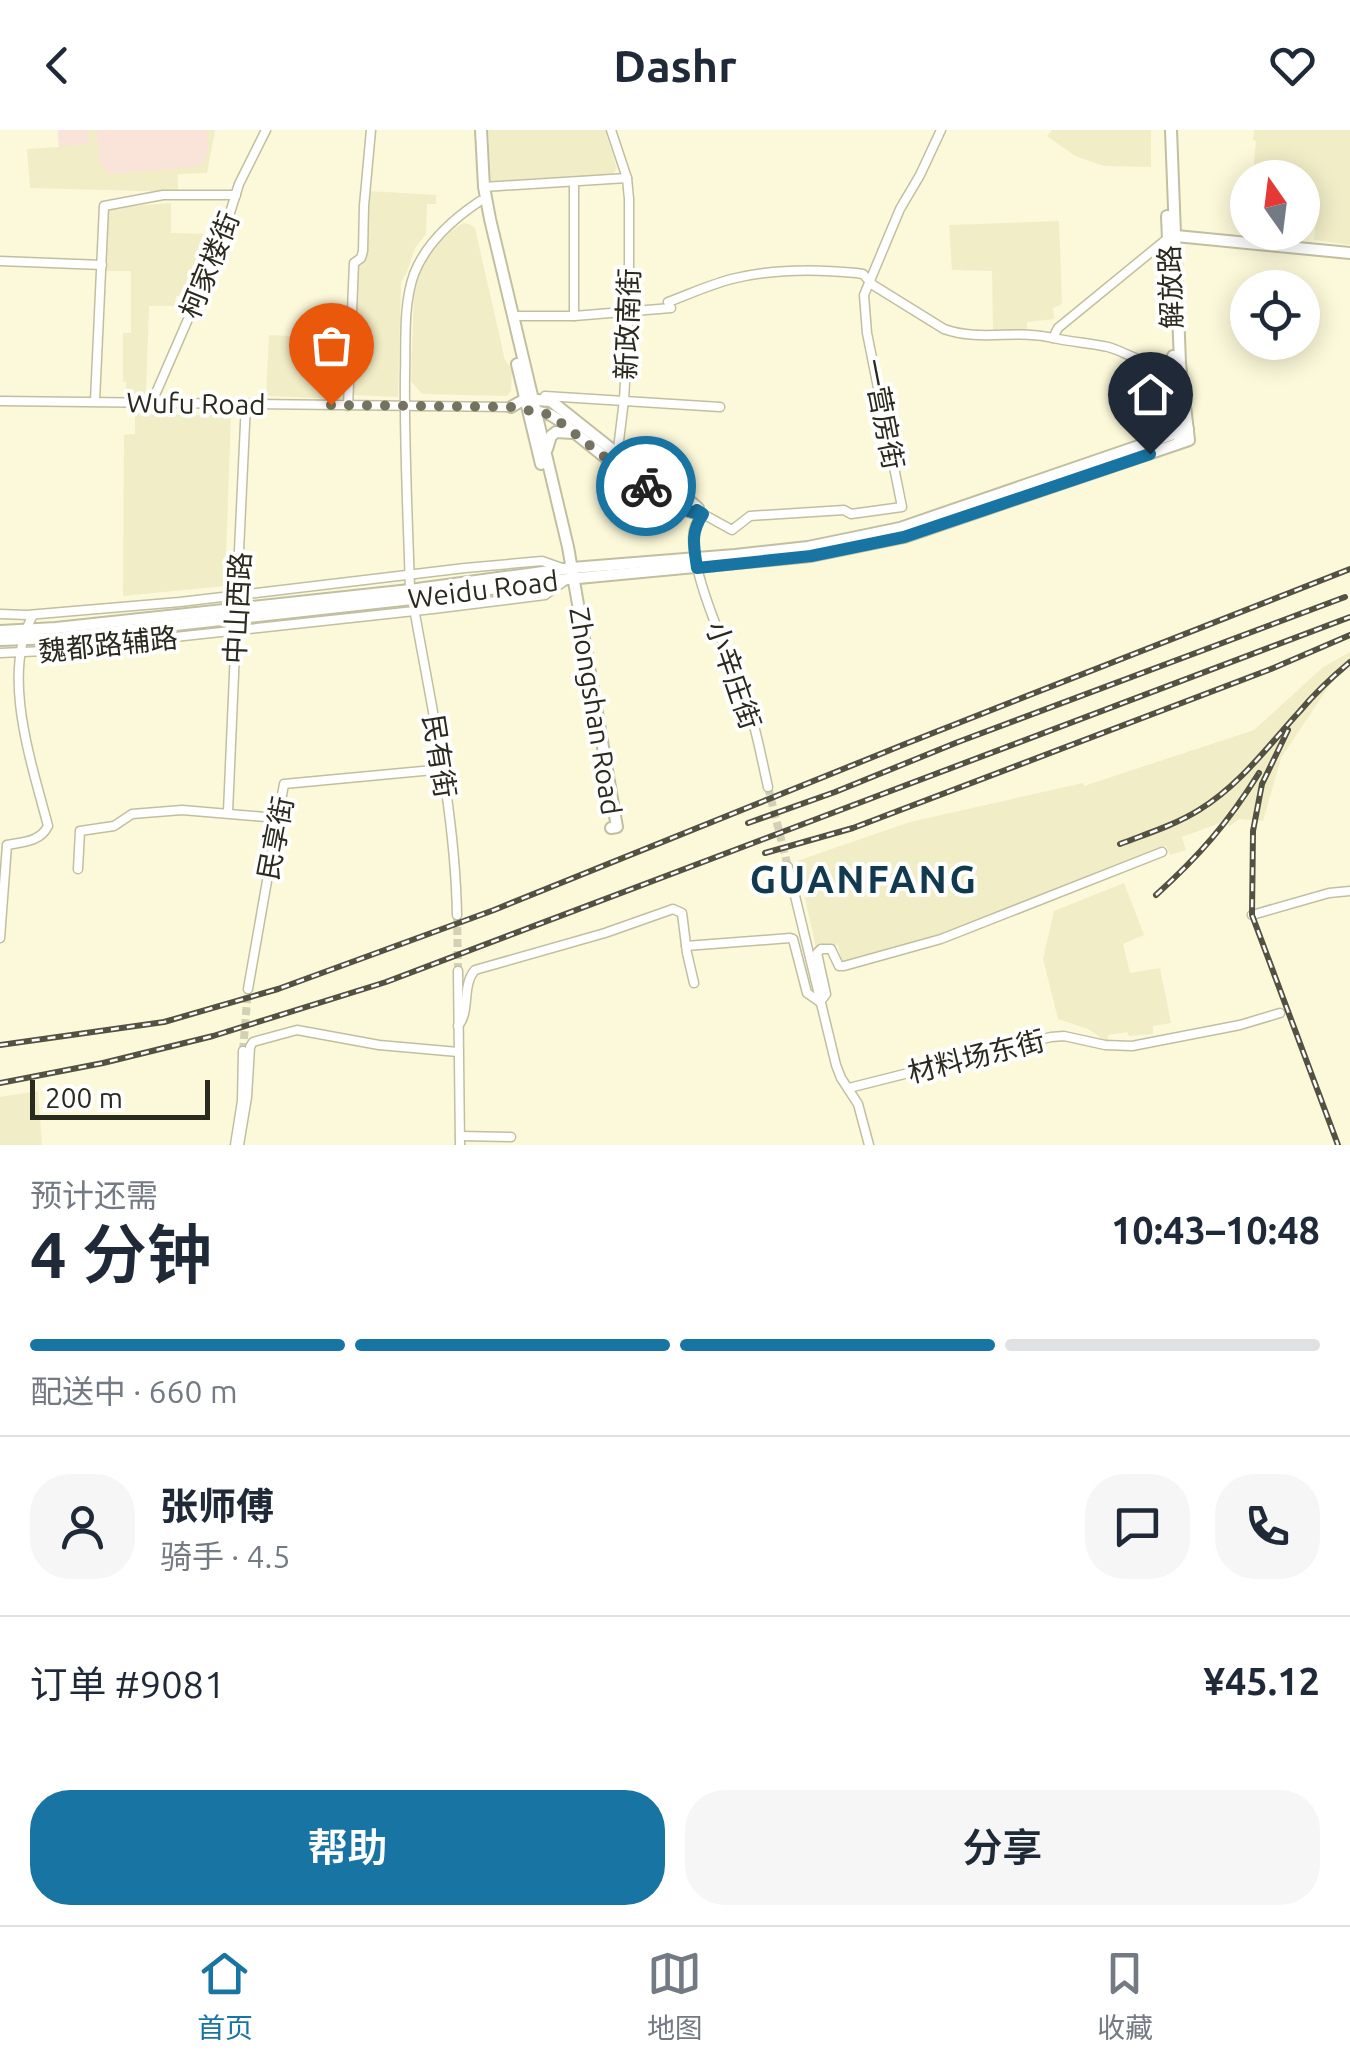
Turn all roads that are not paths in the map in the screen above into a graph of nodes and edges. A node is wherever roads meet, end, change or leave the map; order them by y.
1 (266, 130) edge
2 (371, 130) edge
3 (478, 130) edge
4 (610, 130) edge
5 (942, 130) edge
6 (1168, 130) edge
7 (627, 180) junction
8 (574, 183) junction
9 (484, 188) junction
10 (236, 195) junction
11 (480, 200) junction
12 (1172, 237) junction
13 (1350, 253) edge
14 (0, 261) edge
15 (102, 265) junction
16 (869, 281) junction
17 (628, 312) junction
18 (512, 316) junction
19 (574, 316) junction
20 (1052, 338) junction
21 (1176, 363) junction
22 (624, 400) junction
23 (0, 401) edge
24 (95, 401) junction
25 (152, 402) junction
26 (536, 403) junction
27 (246, 404) junction
28 (348, 406) junction
29 (720, 406) dead end
30 (405, 407) junction
31 (511, 407) joint
32 (573, 433) junction
33 (1183, 436) joint
34 (546, 454) junction
35 (617, 461) junction
36 (700, 512) junction
37 (696, 563) junction
38 (570, 573) junction
39 (410, 575) junction
40 (237, 596) junction
41 (412, 600) junction
42 (236, 613) junction
43 (0, 614) edge
44 (33, 615) junction
45 (0, 631) edge
46 (236, 631) junction
47 (23, 635) junction
48 (0, 640) edge
49 (0, 653) edge
50 (20, 653) junction
51 (444, 769) junction
52 (768, 787) tunnel mouth
53 (228, 812) junction
54 (277, 818) junction
55 (1162, 852) dead end
56 (788, 867) tunnel mouth
57 (78, 869) dead end
58 (1350, 890) edge
59 (457, 915) tunnel mouth
60 (1252, 915) dead end
61 (0, 938) edge
62 (686, 946) junction
63 (458, 971) tunnel mouth
64 (694, 984) dead end
65 (248, 989) tunnel mouth
66 (820, 1002) junction
67 (1280, 1013) dead end
68 (458, 1026) junction
69 (243, 1051) tunnel mouth
70 (458, 1052) junction
71 (850, 1088) junction
72 (511, 1137) dead end
73 (460, 1140) edge
74 (237, 1145) edge
75 (868, 1145) edge

1 - 10 street, 柯家楼街
2 - 28 street
3 - 9 main road, Zhongshan Road
3 - 11 main road, Zhongshan Road
4 - 7 street, 新政南街
5 - 16 street, 一营房街
6 - 12 main road, 解放路
7 - 8 street
7 - 17 street, 新政南街
8 - 9 street
8 - 19 street
9 - 18 main road, Zhongshan Road
10 - 15 street
10 - 25 street, 柯家楼街
11 - 26 main road, Zhongshan Road
11 - 30 street, 民有街
12 - 13 main road
12 - 20 street
12 - 21 main road, 解放路
14 - 15 street
15 - 24 street
16 - 17 street
16 - 20 street
16 - 36 street, 一营房街
17 - 19 street
17 - 22 street, 新政南街
18 - 19 street
18 - 26 main road, Zhongshan Road
20 - 21 street
21 - 33 main road, 解放路
22 - 26 street
22 - 29 street
22 - 35 street, 新政南街
23 - 24 street, Wufu Road
24 - 25 street, Wufu Road
25 - 27 street, Wufu Road
26 - 31 main road
26 - 32 main road
26 - 34 main road, Zhongshan Road
26 - 35 main road
26 - 38 main road, Zhongshan Road
27 - 28 street, Wufu Road
27 - 40 street, 中山西路
28 - 30 street, Wufu Road
30 - 31 street, Wufu Road
30 - 39 street, 民有街
32 - 34 main road
32 - 35 main road
33 - 37 main road, Weidu Road
34 - 38 main road, Zhongshan Road
35 - 36 main road
36 - 37 street, 小辛庄街
37 - 38 main road, Weidu Road
37 - 52 street, 小辛庄街
38 - 38 main road, Zhongshan Road
38 - 39 street, 魏都路辅路
38 - 41 main road, Weidu Road
39 - 40 street, 魏都路辅路
39 - 41 street, 民有街
40 - 42 street, 中山西路
40 - 44 street, 魏都路辅路
41 - 42 main road, Weidu Road
41 - 46 street, 魏都路辅路
41 - 51 street, 民有街
42 - 46 street, 中山西路
42 - 47 main road, Weidu Road
43 - 44 street, 魏都路辅路
44 - 47 street
45 - 47 main road, Weidu Road
46 - 50 street, 魏都路辅路
46 - 53 street, 中山西路
47 - 48 main road, Weidu Road
47 - 50 street
49 - 50 street, 魏都路辅路
50 - 61 street
51 - 54 street, 民享街
51 - 59 street, 民有街
53 - 54 street
53 - 57 street
54 - 65 street, 民享街
55 - 66 street
56 - 66 street
58 - 60 street
62 - 64 street
62 - 66 street
62 - 68 street
63 - 68 street
66 - 71 street
67 - 71 street, 材料场东街
68 - 70 street
69 - 74 street
70 - 73 street
70 - 74 street
71 - 75 street
72 - 73 street

